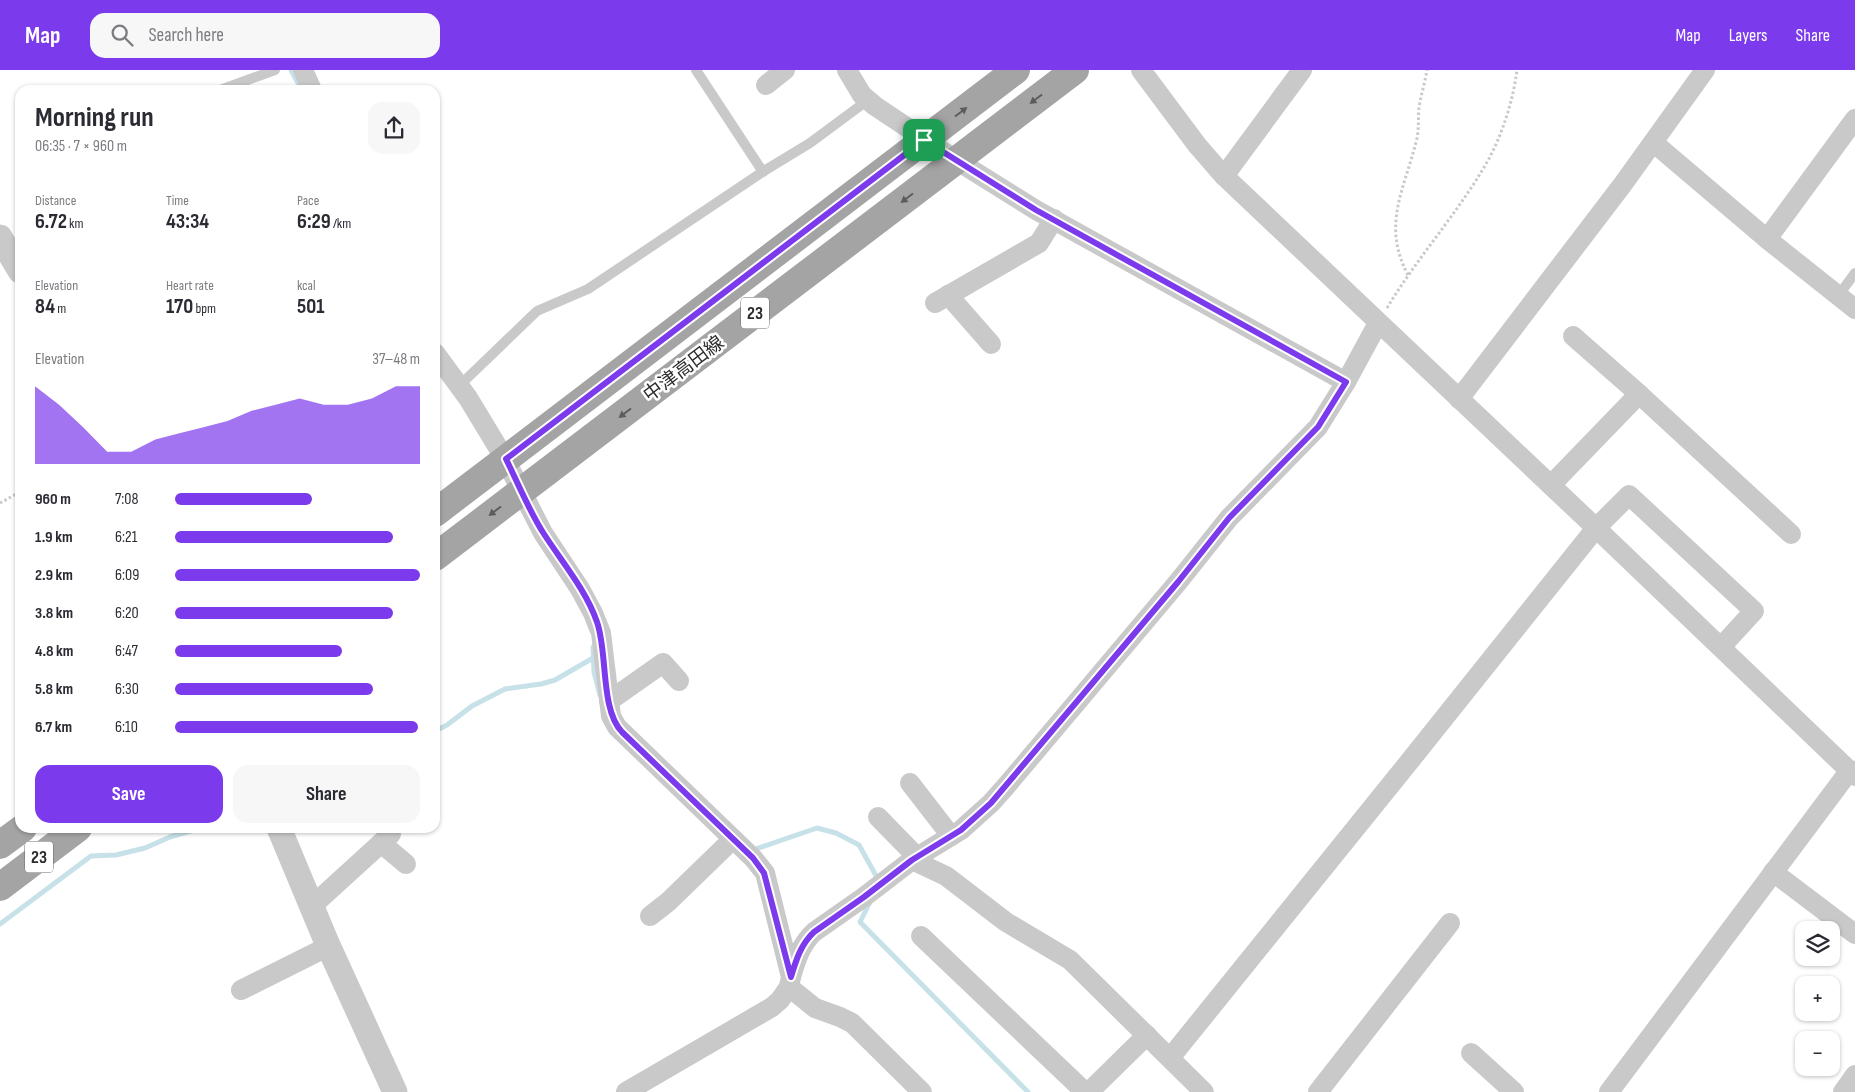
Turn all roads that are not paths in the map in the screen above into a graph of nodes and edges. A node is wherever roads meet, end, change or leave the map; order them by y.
1 (275, 70) edge
2 (303, 70) edge
3 (696, 70) edge
4 (785, 70) edge
5 (847, 70) edge
6 (1016, 70) edge
7 (1075, 70) edge
8 (1141, 70) edge
9 (1302, 70) edge
10 (1705, 70) edge
11 (766, 84) dead end
12 (234, 85) edge
13 (310, 85) edge
14 (868, 100) junction
15 (1855, 119) edge
16 (924, 140) junction
17 (1654, 143) junction
18 (956, 160) junction
19 (763, 172) junction
20 (1224, 176) junction
21 (1054, 219) junction
22 (1767, 239) junction
23 (8, 241) edge
24 (15, 258) edge
25 (1855, 273) edge
26 (1838, 296) junction
27 (1855, 310) edge
28 (1378, 323) junction
29 (1573, 336) dead end
30 (990, 344) dead end
31 (440, 359) edge
32 (1346, 382) junction
33 (460, 385) junction
34 (1639, 394) junction
35 (1459, 399) junction
36 (506, 459) junction
37 (1551, 485) junction
38 (522, 491) junction
39 (440, 508) edge
40 (1596, 528) junction
41 (1790, 534) dead end
42 (440, 553) edge
43 (1721, 647) junction
44 (679, 681) dead end
45 (609, 701) junction
46 (1852, 773) edge
47 (910, 783) dead end
48 (878, 818) dead end
49 (16, 833) edge
50 (71, 833) edge
51 (281, 833) edge
52 (951, 836) junction
53 (733, 839) junction
54 (0, 845) edge
55 (914, 859) junction
56 (406, 864) dead end
57 (1773, 872) junction
58 (0, 887) edge
59 (312, 906) junction
60 (650, 916) dead end
61 (1450, 923) dead end
62 (780, 930) junction
63 (814, 932) junction
64 (1855, 934) edge
65 (921, 936) dead end
66 (329, 946) junction
67 (790, 982) junction
68 (240, 990) dead end
69 (1147, 1035) junction
70 (1470, 1053) dead end
71 (1170, 1058) junction
72 (1855, 1075) edge
73 (650, 1086) edge
74 (395, 1092) edge
75 (626, 1092) edge
76 (922, 1092) edge
77 (1087, 1092) edge
78 (1204, 1092) edge
79 (1318, 1092) edge
80 (1514, 1092) edge
81 (1609, 1092) edge
82 (1843, 1092) edge

1 - 12 lane
2 - 13 street
3 - 19 lane
4 - 11 street
5 - 14 street
16 -> 6 main road, 中津高田線 / 23
7 -> 18 main road, 中津高田線 / 23
8 - 20 street
9 - 20 street
10 - 17 street
14 - 16 street
14 - 19 lane
15 - 22 street
16 - 18 street
16 - 36 main road, 中津高田線 / 23
17 - 22 street
17 - 35 street
18 - 21 street
18 -> 38 main road, 中津高田線 / 23
19 - 33 lane
20 - 28 street
21 - 30 street
21 - 32 street
22 - 26 street
23 - 24 street
25 - 26 lane
26 - 27 street
28 - 32 street
28 - 35 street
29 - 34 street
31 - 33 street
32 - 52 street
33 - 36 street
34 - 37 street
34 - 41 street
35 - 37 street
36 - 38 street
36 - 39 main road, 中津高田線 / 23
37 - 40 street
38 -> 42 main road, 中津高田線 / 23
38 - 45 street
40 - 43 street
40 - 43 street
40 - 71 street
43 - 46 street
44 - 45 street
45 - 53 street
46 - 57 street
47 - 52 street
48 - 55 street
49 - 54 main road, 23
50 - 58 main road, 23
51 - 59 street
52 - 55 street
53 - 60 street
53 - 62 street
55 - 63 street
55 - 69 street
56 - 59 street
57 - 64 street
57 - 81 street
59 - 66 street
61 - 79 street
62 - 63 street
62 - 67 street
63 - 67 street
65 - 77 street
66 - 68 street
66 - 74 street
67 - 73 street
67 - 76 street
69 - 71 street
69 - 77 street
70 - 80 street
71 - 78 street
72 - 82 street
73 - 75 street

